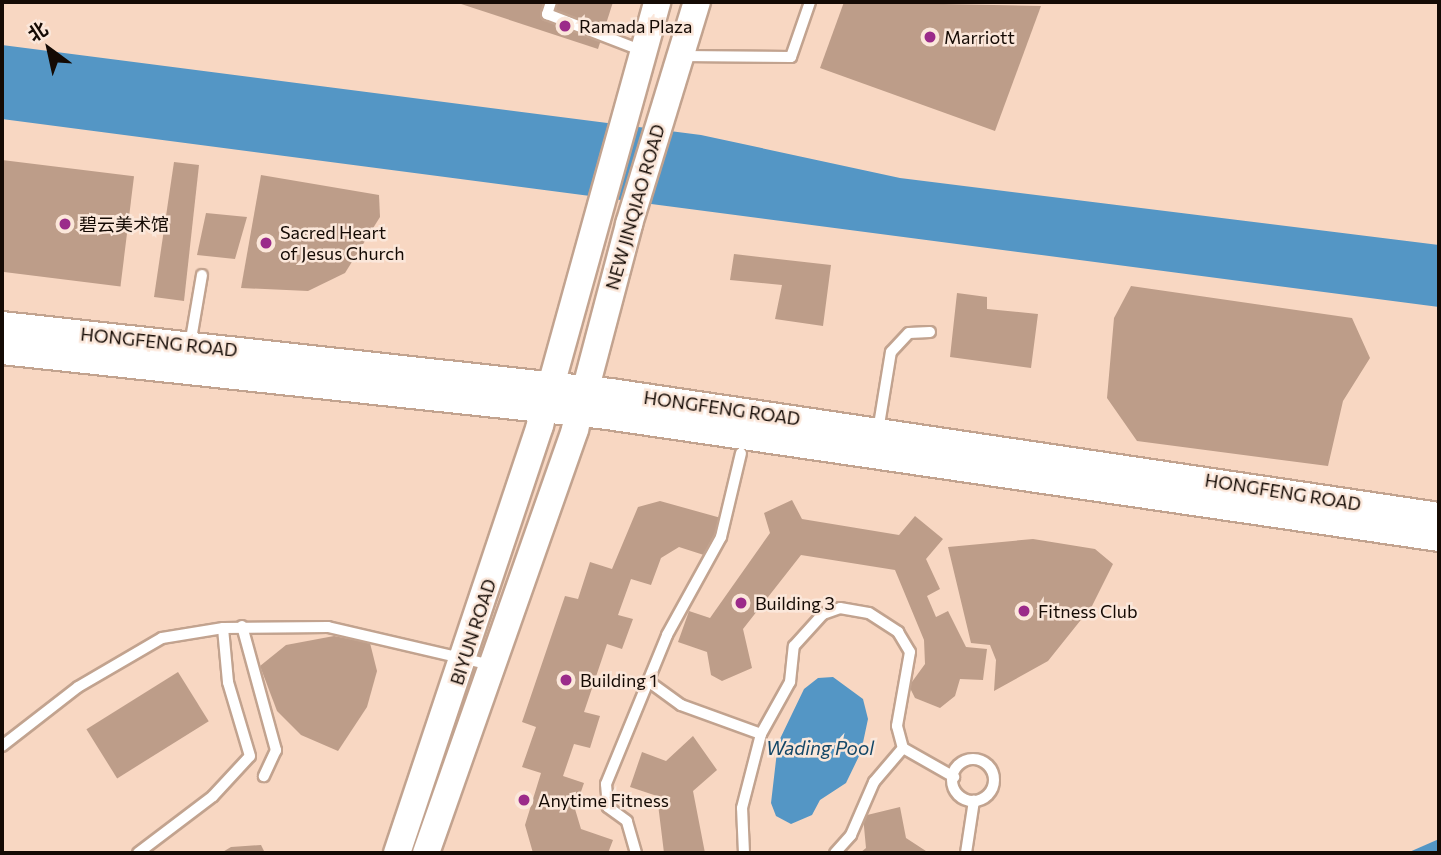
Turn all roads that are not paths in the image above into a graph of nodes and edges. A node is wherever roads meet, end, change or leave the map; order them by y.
1 (551, 2) edge
2 (657, 2) edge
3 (697, 2) edge
4 (810, 2) edge
5 (643, 51) junction
6 (680, 56) junction
7 (202, 275) dead end
8 (2, 325) edge
9 (930, 332) dead end
10 (190, 345) junction
11 (2, 351) edge
12 (546, 398) junction
13 (582, 402) junction
14 (878, 430) junction
15 (741, 453) dead end
16 (873, 457) junction
17 (1439, 516) edge
18 (1439, 538) edge
19 (242, 626) junction
20 (223, 628) junction
21 (466, 655) junction
22 (497, 667) junction
23 (648, 681) junction
24 (761, 734) junction
25 (2, 747) edge
26 (903, 748) junction
27 (264, 776) dead end
28 (954, 777) junction
29 (974, 801) junction
30 (428, 852) edge
31 (138, 853) edge
32 (397, 853) edge
33 (636, 853) edge
34 (744, 853) edge
35 (835, 853) edge
36 (966, 853) edge

1 - 5 lane
2 - 5 street, NEW JINQIAO ROAD
3 - 6 street, NEW JINQIAO ROAD
4 - 6 lane
5 - 12 street, NEW JINQIAO ROAD
6 - 13 street, NEW JINQIAO ROAD
7 - 10 lane
8 - 10 street, HONGFENG ROAD
9 - 14 lane
10 - 12 street, HONGFENG ROAD
11 - 12 street, HONGFENG ROAD
12 - 13 street, HONGFENG ROAD
12 - 21 street, BIYUN ROAD
13 - 14 street, HONGFENG ROAD
13 - 16 street, HONGFENG ROAD
13 - 22 street, BIYUN ROAD
14 - 16 lane
14 - 17 street, HONGFENG ROAD
15 - 23 lane
16 - 18 street, HONGFENG ROAD
19 - 20 lane
19 - 21 lane
19 - 27 lane
20 - 25 lane
20 - 31 lane
21 - 22 lane
21 - 32 street, BIYUN ROAD
22 - 30 street, BIYUN ROAD
23 - 24 lane
23 - 33 lane
24 - 26 lane
24 - 34 lane
26 - 28 lane
26 - 35 lane
28 - 29 lane
28 - 29 lane
29 - 36 lane

